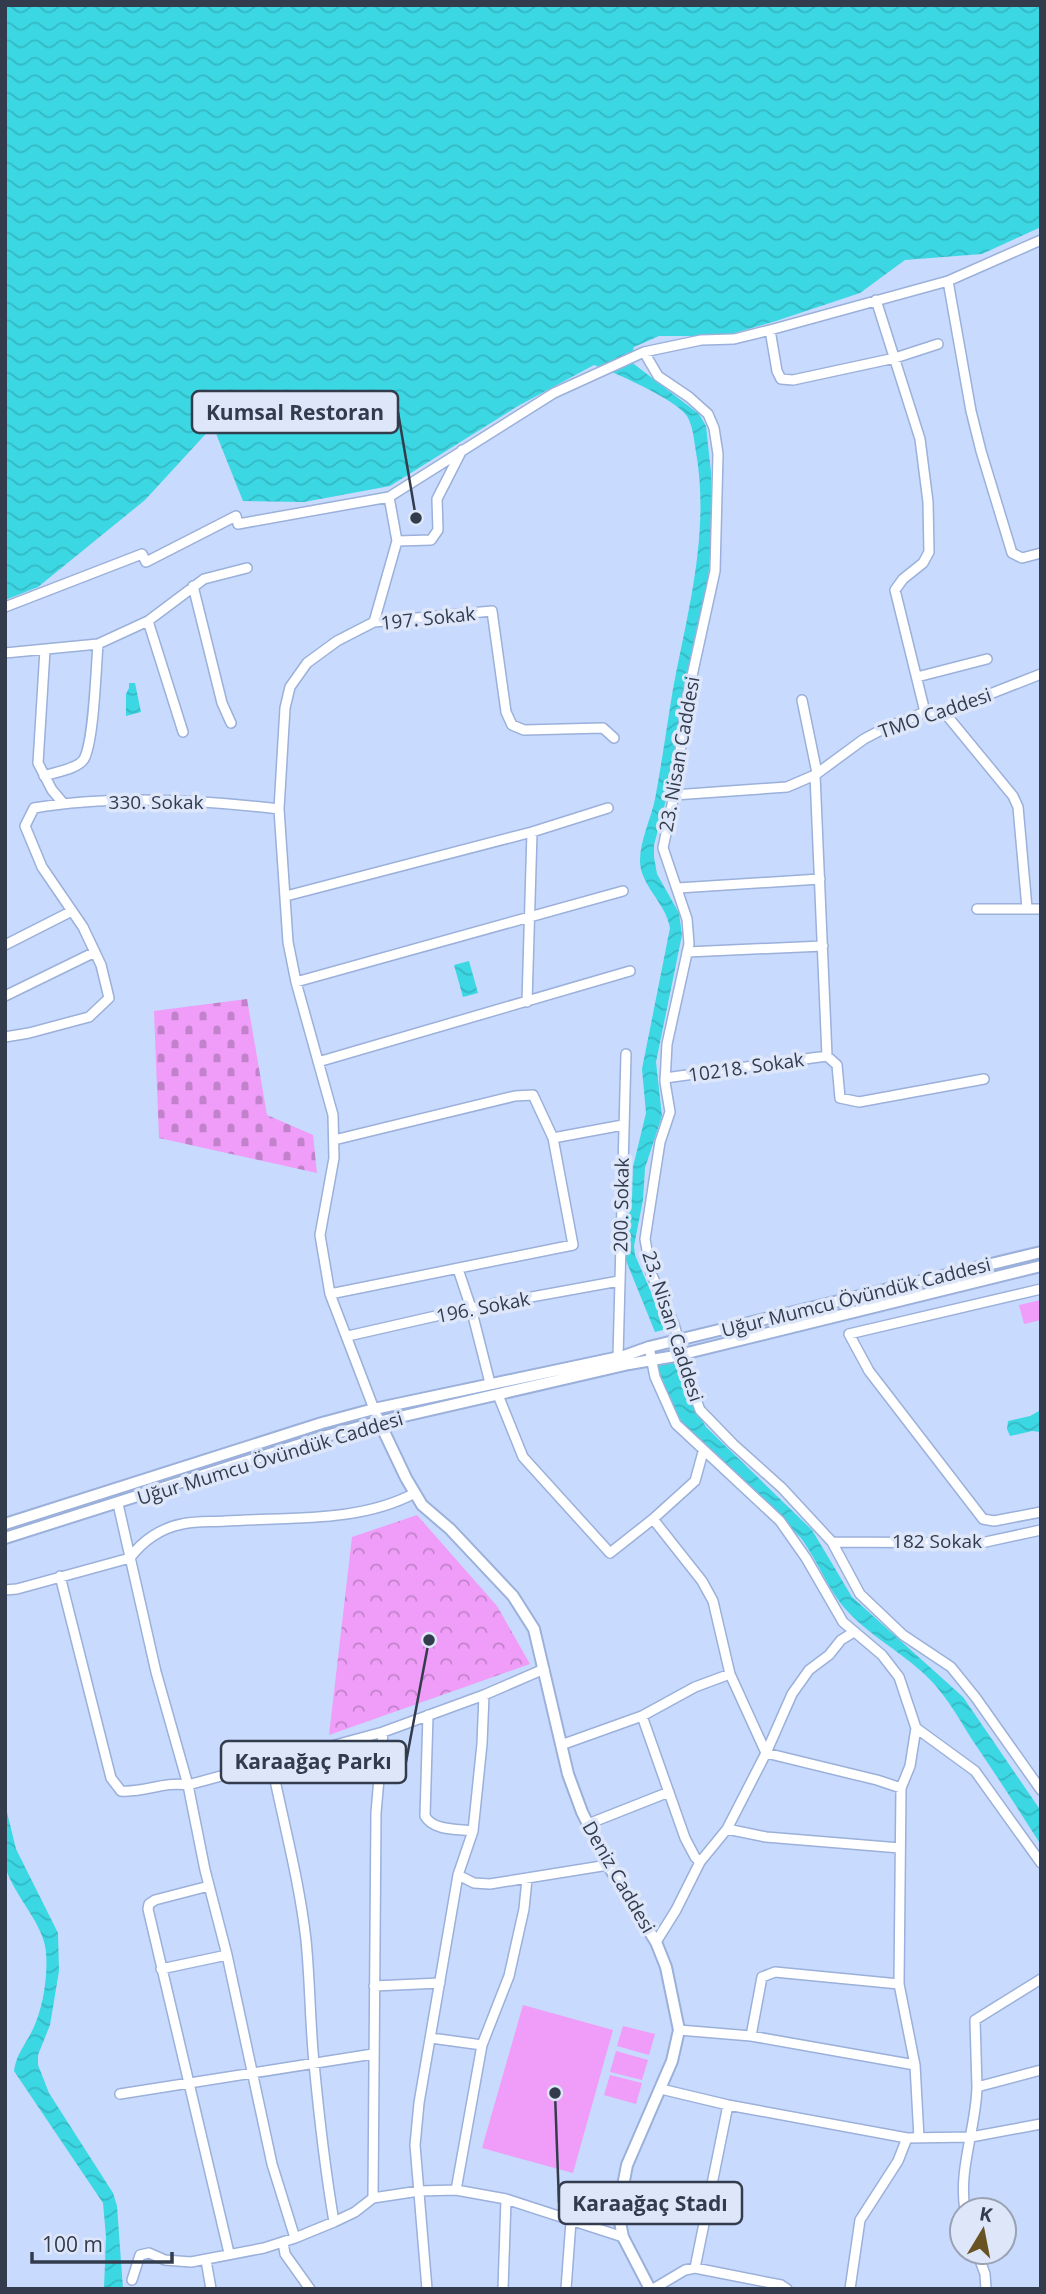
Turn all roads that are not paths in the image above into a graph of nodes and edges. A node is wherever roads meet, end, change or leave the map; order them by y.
1 (1041, 240) edge
2 (948, 281) junction
3 (876, 300) junction
4 (770, 330) junction
5 (938, 344) dead end
6 (644, 352) junction
7 (895, 358) junction
8 (462, 450) junction
9 (389, 497) junction
10 (397, 541) junction
11 (1041, 553) edge
12 (247, 568) dead end
13 (193, 586) junction
14 (5, 607) edge
15 (148, 621) junction
16 (374, 622) junction
17 (98, 644) junction
18 (45, 650) junction
19 (5, 653) edge
20 (987, 659) dead end
21 (1041, 674) edge
22 (917, 677) junction
23 (802, 701) dead end
24 (925, 712) junction
25 (944, 712) junction
26 (231, 723) dead end
27 (183, 732) dead end
28 (614, 738) dead end
29 (816, 774) junction
30 (44, 776) junction
31 (674, 795) junction
32 (63, 803) junction
33 (608, 808) dead end
34 (279, 809) junction
35 (532, 832) junction
36 (820, 880) junction
37 (678, 888) junction
38 (623, 891) dead end
39 (286, 896) junction
40 (1027, 908) junction
41 (977, 909) dead end
42 (1041, 909) edge
43 (72, 911) junction
44 (531, 917) junction
45 (5, 945) edge
46 (823, 946) junction
47 (95, 952) junction
48 (687, 952) junction
49 (630, 971) dead end
50 (296, 982) junction
51 (5, 996) edge
52 (527, 1002) junction
53 (5, 1037) edge
54 (626, 1054) dead end
55 (827, 1056) junction
56 (318, 1062) junction
57 (665, 1078) junction
58 (984, 1079) dead end
59 (622, 1125) junction
60 (553, 1138) junction
61 (334, 1140) junction
62 (1041, 1252) edge
63 (1041, 1266) edge
64 (458, 1269) junction
65 (619, 1281) junction
66 (1041, 1289) edge
67 (330, 1294) junction
68 (471, 1308) junction
69 (348, 1336) junction
70 (676, 1342) junction
71 (653, 1347) junction
72 (678, 1356) junction
73 (618, 1357) junction
74 (656, 1360) junction
75 (490, 1383) junction
76 (498, 1395) junction
77 (374, 1409) junction
78 (378, 1422) junction
79 (703, 1452) junction
80 (415, 1493) junction
81 (118, 1504) junction
82 (1041, 1512) edge
83 (653, 1519) junction
84 (5, 1524) edge
85 (1041, 1530) edge
86 (5, 1538) edge
87 (832, 1542) junction
88 (130, 1558) junction
89 (60, 1576) junction
90 (5, 1590) edge
91 (854, 1632) junction
92 (544, 1669) junction
93 (730, 1674) junction
94 (484, 1695) junction
95 (428, 1715) junction
96 (642, 1716) junction
97 (916, 1728) junction
98 (383, 1732) junction
99 (561, 1745) junction
100 (766, 1753) junction
101 (271, 1762) junction
102 (188, 1785) junction
103 (901, 1788) junction
104 (1041, 1790) edge
105 (669, 1792) junction
106 (588, 1824) junction
107 (727, 1829) junction
108 (473, 1831) junction
109 (901, 1848) junction
110 (700, 1862) junction
111 (1041, 1863) edge
112 (608, 1865) junction
113 (458, 1875) junction
114 (527, 1879) junction
115 (209, 1886) junction
116 (656, 1942) junction
117 (227, 1955) junction
118 (161, 1969) junction
119 (1041, 1979) edge
120 (440, 1983) junction
121 (899, 1984) junction
122 (374, 1986) junction
123 (679, 2030) junction
124 (751, 2036) junction
125 (431, 2038) junction
126 (482, 2045) junction
127 (373, 2054) junction
128 (314, 2063) junction
129 (915, 2065) junction
130 (1041, 2070) edge
131 (253, 2072) junction
132 (189, 2083) junction
133 (977, 2087) junction
134 (660, 2089) junction
135 (120, 2094) dead end
136 (728, 2105) junction
137 (1041, 2124) edge
138 (971, 2137) junction
139 (907, 2138) junction
140 (919, 2138) junction
141 (456, 2190) junction
142 (419, 2191) junction
143 (964, 2196) edge
144 (373, 2199) junction
145 (506, 2199) junction
146 (571, 2221) junction
147 (334, 2222) junction
148 (623, 2237) junction
149 (295, 2238) junction
150 (283, 2242) junction
151 (229, 2253) junction
152 (206, 2260) junction
153 (982, 2266) edge
154 (695, 2267) junction
155 (132, 2280) dead end
156 (788, 2288) edge
157 (211, 2289) edge
158 (310, 2289) edge
159 (427, 2289) edge
160 (503, 2289) edge
161 (566, 2289) edge
162 (651, 2289) edge
163 (850, 2289) edge
164 (986, 2289) edge

1 - 2 street
2 - 3 street
2 - 11 street
3 - 4 street
3 - 7 street
4 - 6 street
4 - 7 street
5 - 7 street
6 - 8 street
6 - 31 street, 23. Nisan Caddesi
7 - 22 street
8 - 9 street
8 - 10 street
9 - 10 street
9 - 14 street
10 - 16 street
12 - 13 street
13 - 15 street
13 - 26 street
15 - 17 street
15 - 27 street
16 - 28 street, 197. Sokak
16 - 34 street, 197. Sokak
17 - 18 street
17 - 30 street
18 - 19 street
18 - 30 street
20 - 22 street
21 - 25 street, TMO Caddesi
22 - 24 street
23 - 29 street
24 - 25 street, TMO Caddesi
24 - 29 street, TMO Caddesi
25 - 40 street
29 - 31 street, TMO Caddesi
29 - 36 street
30 - 32 street
31 - 37 street, 23. Nisan Caddesi
32 - 34 street, 330. Sokak
32 - 43 street, 330. Sokak
33 - 35 street
34 - 39 street
35 - 39 street
35 - 44 street
36 - 37 street
36 - 46 street
37 - 48 street, 23. Nisan Caddesi
38 - 44 street
39 - 50 street
40 - 41 street
40 - 42 street
43 - 45 street
43 - 47 street
44 - 50 street
44 - 52 street
46 - 48 street
46 - 55 street
47 - 51 street
47 - 53 street
48 - 57 street, 23. Nisan Caddesi
49 - 52 street
50 - 56 street
52 - 56 street
54 - 59 street, 200. Sokak
55 - 57 street, 10218. Sokak
55 - 58 street
56 - 61 street
57 - 70 street, 23. Nisan Caddesi
59 - 60 street
59 - 65 street, 200. Sokak
60 - 61 street
60 - 64 street
61 - 67 street
62 - 70 street, Uğur Mumcu Övündük Caddesi
63 - 72 street, Uğur Mumcu Övündük Caddesi
64 - 67 street
64 - 68 street
65 - 68 street, 196. Sokak
65 - 73 street, 200. Sokak
66 - 82 street
67 - 69 street
68 - 69 street, 196. Sokak
68 - 75 street
69 - 77 street
70 - 71 street, Uğur Mumcu Övündük Caddesi
70 - 72 street, 23. Nisan Caddesi
71 - 73 street, Uğur Mumcu Övündük Caddesi
71 - 74 street
72 - 74 street, Uğur Mumcu Övündük Caddesi
72 - 87 street, 23. Nisan Caddesi
73 - 75 street, Uğur Mumcu Övündük Caddesi
74 - 76 street, Uğur Mumcu Övündük Caddesi
74 - 79 street
75 - 77 street, Uğur Mumcu Övündük Caddesi
76 - 78 street, Uğur Mumcu Övündük Caddesi
76 - 83 street
77 - 78 street, Deniz Caddesi
77 - 84 street, Uğur Mumcu Övündük Caddesi
78 - 80 street, Deniz Caddesi
78 - 81 street, Uğur Mumcu Övündük Caddesi
79 - 83 street
79 - 91 street
80 - 88 street
80 - 92 street, Deniz Caddesi
81 - 86 street, Uğur Mumcu Övündük Caddesi
81 - 88 street
83 - 93 street
85 - 87 street, 182 Sokak
87 - 104 street, 23. Nisan Caddesi
88 - 89 street
88 - 102 street
89 - 90 street
89 - 102 street
91 - 97 street
91 - 100 street
92 - 94 street
92 - 99 street, Deniz Caddesi
93 - 96 street
93 - 100 street
94 - 95 street
94 - 108 street
95 - 98 street
95 - 108 street
96 - 99 street
96 - 105 street
97 - 103 street
97 - 111 street
98 - 101 street
98 - 122 street
99 - 106 street, Deniz Caddesi
100 - 103 street
100 - 107 street
101 - 102 street
101 - 128 street
102 - 115 street
103 - 109 street
105 - 106 street
105 - 110 street
106 - 112 street, Deniz Caddesi
107 - 109 street
107 - 110 street
108 - 113 street
109 - 121 street
110 - 116 street
112 - 114 street
112 - 116 street, Deniz Caddesi
113 - 114 street
113 - 120 street
114 - 126 street
115 - 117 street
115 - 118 street
116 - 123 street, Deniz Caddesi
117 - 118 street
117 - 131 street
118 - 132 street
119 - 133 street
120 - 122 street
120 - 125 street
121 - 124 street
121 - 129 street
122 - 127 street
123 - 124 street
123 - 134 street, Deniz Caddesi
124 - 129 street
125 - 126 street
125 - 142 street
126 - 141 street
127 - 128 street
127 - 144 street
128 - 131 street
128 - 147 street
129 - 140 street
130 - 133 street
131 - 132 street
131 - 149 street
132 - 135 street
132 - 151 street
133 - 138 street
134 - 136 street
134 - 148 street, Deniz Caddesi
136 - 139 street
136 - 154 street
137 - 138 street
138 - 140 street
138 - 143 street
139 - 140 street
139 - 163 street
141 - 142 street
141 - 145 street
142 - 144 street
142 - 159 street
144 - 147 street
145 - 146 street
145 - 160 street
146 - 148 street
146 - 161 street
147 - 149 street
148 - 162 street, Deniz Caddesi
149 - 150 street
150 - 151 street
150 - 158 street
151 - 152 street
152 - 155 street
152 - 157 street
153 - 164 street
154 - 156 street
154 - 162 street

